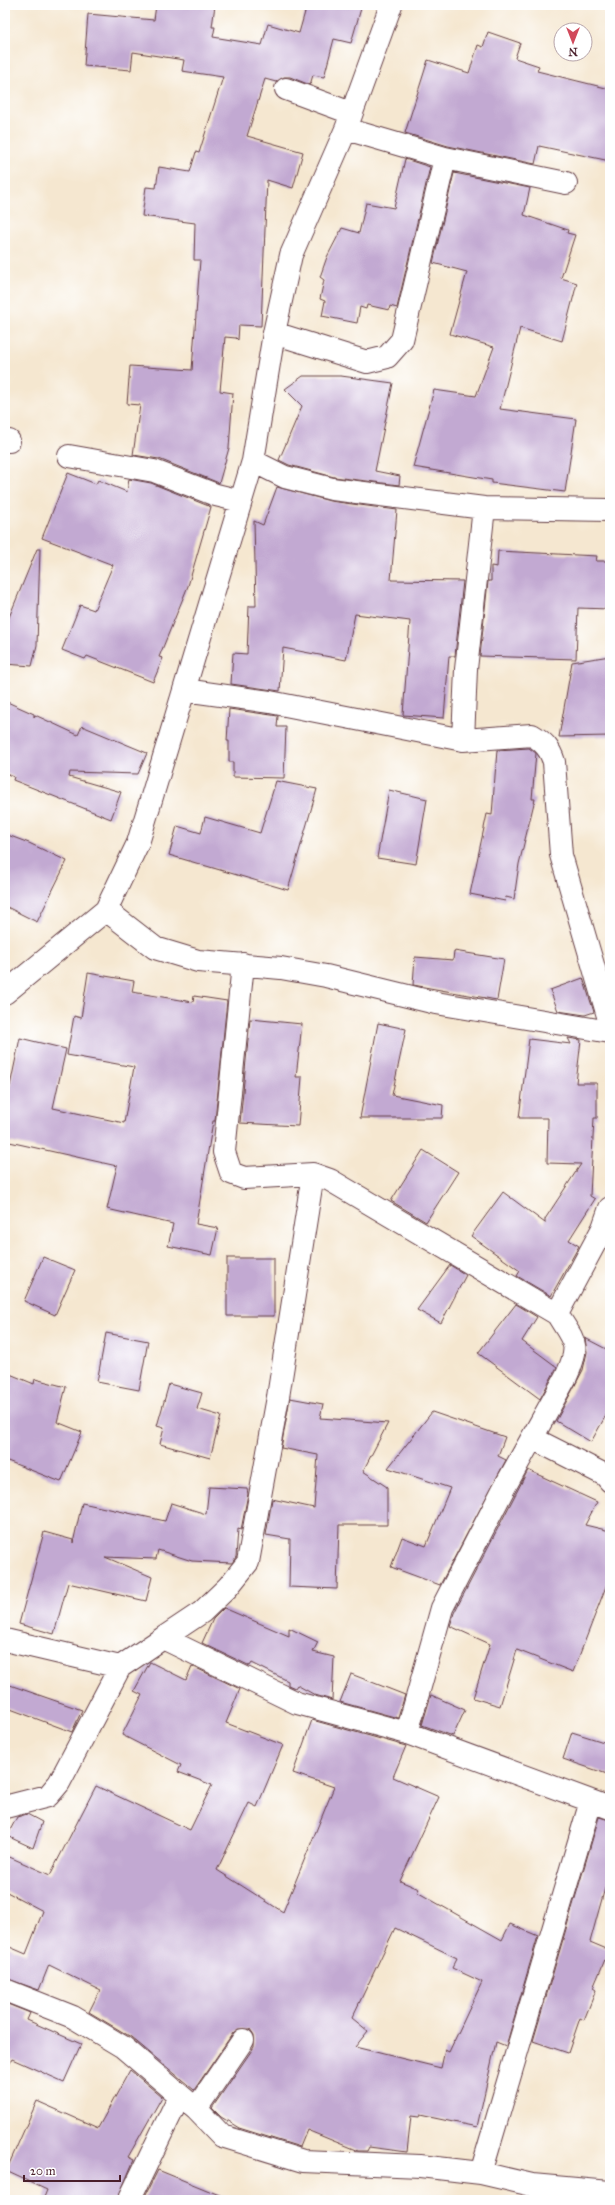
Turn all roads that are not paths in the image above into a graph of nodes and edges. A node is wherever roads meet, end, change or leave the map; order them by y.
1 (391, 5) edge
2 (286, 89) dead end
3 (348, 121) junction
4 (445, 158) junction
5 (566, 183) dead end
6 (274, 333) junction
7 (69, 456) dead end
8 (254, 461) junction
9 (241, 501) junction
10 (484, 508) junction
11 (610, 510) edge
12 (184, 690) junction
13 (462, 740) junction
14 (106, 910) junction
15 (243, 964) junction
16 (5, 993) edge
17 (610, 1023) edge
18 (610, 1032) edge
19 (313, 1174) junction
20 (610, 1208) edge
21 (557, 1314) junction
22 (532, 1438) junction
23 (610, 1481) edge
24 (163, 1638) junction
25 (5, 1640) edge
26 (120, 1668) junction
27 (408, 1733) junction
28 (600, 1804) edge
29 (5, 1807) edge
30 (5, 1990) edge
31 (243, 2040) dead end
32 (187, 2103) junction
33 (480, 2173) junction
34 (599, 2195) edge
35 (129, 2200) edge

1 - 3 street
2 - 3 street
3 - 4 street
3 - 6 street
4 - 5 street
4 - 6 street
6 - 8 street
7 - 9 street
8 - 9 street
8 - 10 street
9 - 12 street
10 - 11 street
10 - 13 street
12 - 13 street
12 - 14 street
13 - 17 street
14 - 15 street
14 - 16 street
15 - 18 street
15 - 19 street
19 - 21 street
19 - 24 street
20 - 21 street
21 - 22 street
22 - 23 street
22 - 27 street
24 - 26 street
24 - 27 street
25 - 26 street
26 - 29 street
27 - 28 street
28 - 33 street
30 - 32 street
31 - 32 street
32 - 33 street
32 - 35 street
33 - 34 street

